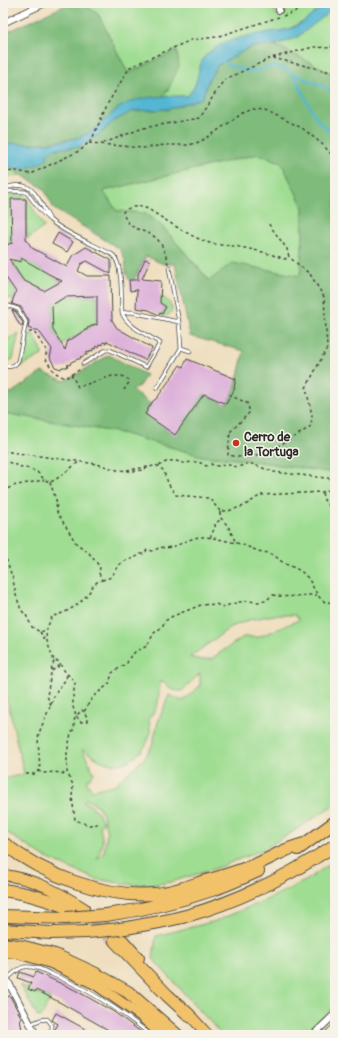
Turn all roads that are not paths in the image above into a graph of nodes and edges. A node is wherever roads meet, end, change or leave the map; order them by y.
1 (45, 3) edge
2 (278, 3) edge
3 (279, 10) dead end
4 (3, 23) edge
5 (3, 188) edge
6 (3, 194) edge
7 (51, 221) junction
8 (169, 268) road end
9 (3, 304) edge
10 (122, 313) junction
11 (179, 322) junction
12 (181, 348) junction
13 (190, 351) dead end
14 (3, 364) edge
15 (83, 364) road end
16 (157, 388) dead end
17 (335, 822) edge
18 (3, 843) edge
19 (304, 844) junction
20 (335, 846) edge
21 (3, 875) edge
22 (3, 890) edge
23 (84, 908) tunnel mouth
24 (68, 913) junction
25 (3, 916) edge
26 (3, 930) edge
27 (119, 936) junction
28 (3, 944) edge
29 (3, 952) edge
30 (3, 972) edge
31 (6, 979) junction
32 (335, 1014) edge
33 (190, 1016) joint
34 (31, 1024) junction
35 (315, 1034) edge
36 (36, 1035) edge
37 (52, 1035) edge
38 (151, 1035) edge
39 (162, 1035) edge
40 (177, 1035) edge
41 (208, 1035) edge

1 - 4 street
2 - 3 street
5 - 7 lane
6 - 7 lane
7 - 10 lane
8 - 11 lane
9 - 14 lane
10 - 11 lane
10 - 15 lane
11 - 12 lane
12 - 13 lane
12 - 16 lane
17 - 19 highway
18 - 19 highway
19 - 24 highway, bridge
20 - 27 highway
21 - 23 main road
22 - 24 highway
24 - 25 highway
26 - 27 highway, bridge
27 - 33 highway
28 - 40 highway
29 - 39 main road
30 - 31 street
31 - 34 street
31 - 38 lane
32 - 35 street
33 - 41 main road
34 - 36 street
34 - 37 lane

